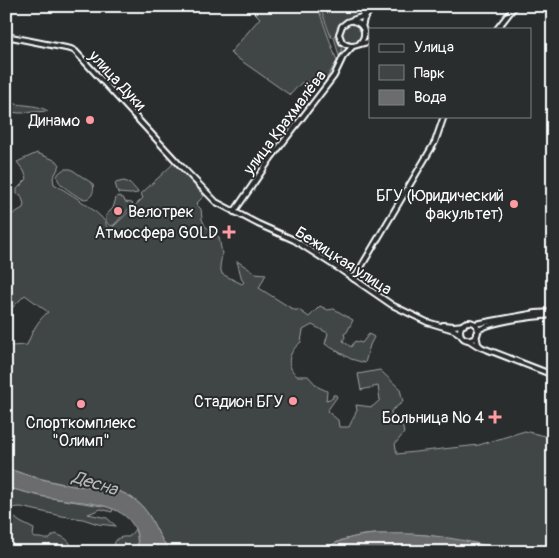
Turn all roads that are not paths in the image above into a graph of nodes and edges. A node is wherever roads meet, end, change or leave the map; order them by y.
1 (371, 6) edge
2 (516, 6) edge
3 (363, 18) junction
4 (352, 21) junction
5 (362, 27) junction
6 (498, 28) edge
7 (365, 34) junction
8 (6, 36) edge
9 (369, 40) edge
10 (369, 41) edge
11 (342, 42) junction
12 (360, 43) junction
13 (353, 46) junction
14 (343, 57) junction
15 (443, 118) edge
16 (191, 176) joint
17 (234, 212) junction
18 (354, 279) junction
19 (411, 314) junction
20 (553, 314) edge
21 (464, 324) junction
22 (475, 324) junction
23 (477, 332) junction
24 (460, 334) junction
25 (467, 339) junction
26 (483, 348) junction
27 (553, 375) edge

1 - 3 main road
2 - 6 main road
3 - 4 main road
3 - 5 main road
4 - 5 main road
4 - 11 main road
5 - 7 main road
7 - 9 main road
7 - 12 main road
8 - 16 main road, улица Дуки
10 - 12 main road, улица Крахмалёва
11 - 13 main road
11 - 14 main road
12 - 13 main road, улица Крахмалёва
13 - 14 main road, улица Крахмалёва
14 - 17 main road, улица Крахмалёва
15 - 18 main road
16 - 17 main road, Бежицкая улица
17 - 18 main road, Бежицкая улица
18 - 19 main road, Бежицкая улица
19 - 21 main road
19 - 24 main road
20 - 22 main road
20 - 23 main road
21 - 22 main road
21 - 24 main road
22 - 23 main road
23 - 25 main road
23 - 26 main road
24 - 25 main road
25 - 26 main road
26 - 27 main road

